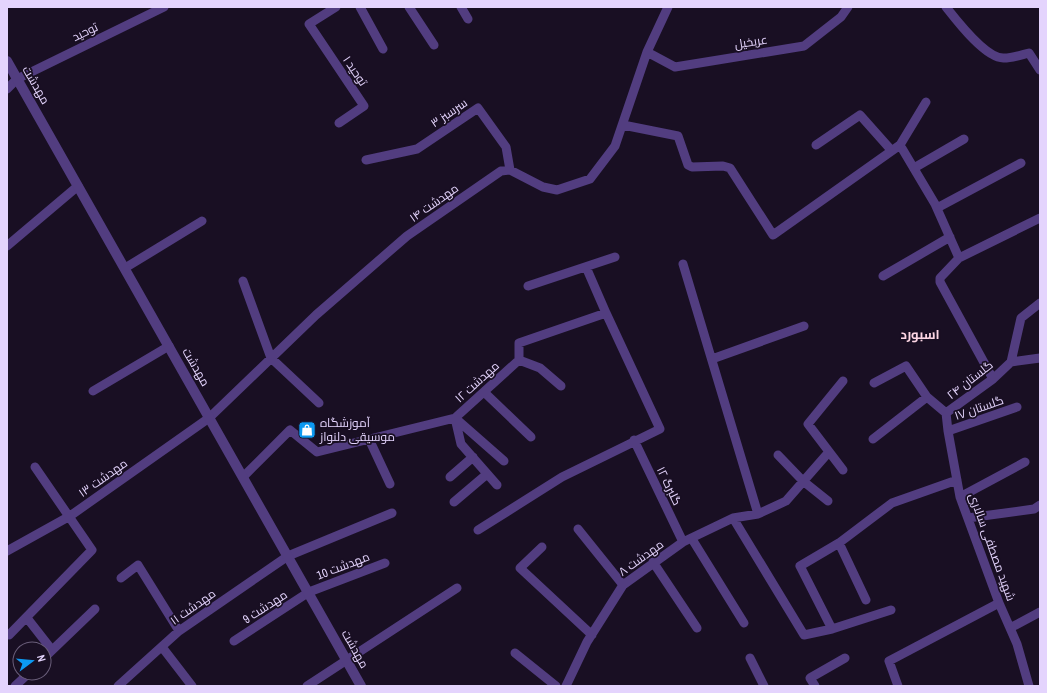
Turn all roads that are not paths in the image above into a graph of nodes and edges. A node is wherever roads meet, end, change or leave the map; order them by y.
1 (164, 7) edge
2 (360, 7) edge
3 (409, 7) edge
4 (461, 7) edge
5 (668, 7) edge
6 (848, 7) edge
7 (946, 7) edge
8 (330, 9) edge
9 (468, 19) dead end
10 (434, 45) dead end
11 (383, 49) dead end
12 (647, 52) junction
13 (7, 61) edge
14 (1040, 70) edge
15 (17, 79) junction
16 (7, 89) edge
17 (926, 102) dead end
18 (339, 123) dead end
19 (623, 125) junction
20 (964, 140) dead end
21 (816, 145) dead end
22 (900, 145) junction
23 (892, 151) junction
24 (366, 160) dead end
25 (1021, 163) dead end
26 (914, 168) junction
27 (510, 170) junction
28 (78, 186) junction
29 (937, 208) junction
30 (1040, 218) edge
31 (202, 221) dead end
32 (950, 237) junction
33 (7, 246) edge
34 (615, 257) dead end
35 (959, 258) junction
36 (683, 264) dead end
37 (586, 267) junction
38 (125, 268) junction
39 (883, 276) dead end
40 (243, 281) dead end
41 (528, 286) dead end
42 (1040, 303) edge
43 (606, 313) junction
44 (804, 326) dead end
45 (169, 346) junction
46 (271, 358) junction
47 (1040, 358) edge
48 (712, 359) junction
49 (519, 360) junction
50 (1011, 362) junction
51 (993, 379) junction
52 (843, 381) dead end
53 (874, 383) dead end
54 (560, 386) dead end
55 (93, 391) dead end
56 (484, 392) junction
57 (927, 397) junction
58 (319, 403) dead end
59 (1017, 407) dead end
60 (946, 413) junction
61 (210, 418) junction
62 (455, 418) junction
63 (948, 431) junction
64 (531, 437) dead end
65 (369, 439) junction
66 (872, 439) dead end
67 (634, 440) junction
68 (828, 453) junction
69 (778, 455) dead end
70 (473, 457) junction
71 (504, 461) dead end
72 (1025, 462) dead end
73 (35, 467) dead end
74 (843, 470) dead end
75 (487, 474) junction
76 (243, 477) junction
77 (450, 477) dead end
78 (957, 480) junction
79 (803, 481) junction
80 (390, 484) dead end
81 (497, 485) dead end
82 (960, 497) junction
83 (828, 501) dead end
84 (454, 502) dead end
85 (1040, 505) edge
86 (392, 513) dead end
87 (758, 514) junction
88 (70, 516) junction
89 (733, 518) junction
90 (968, 518) junction
91 (478, 530) dead end
92 (578, 530) dead end
93 (688, 540) junction
94 (839, 543) junction
95 (542, 547) dead end
96 (7, 551) edge
97 (288, 556) junction
98 (385, 562) dead end
99 (653, 562) junction
100 (121, 578) dead end
101 (623, 585) junction
102 (457, 588) dead end
103 (309, 592) junction
104 (866, 600) dead end
105 (999, 604) junction
106 (95, 609) dead end
107 (891, 610) dead end
108 (1040, 612) edge
109 (27, 618) junction
110 (744, 623) dead end
111 (697, 628) dead end
112 (1010, 628) junction
113 (832, 629) junction
114 (179, 631) junction
115 (9, 635) dead end
116 (592, 635) junction
117 (45, 641) edge
118 (234, 641) dead end
119 (162, 647) junction
120 (52, 650) edge
121 (515, 653) dead end
122 (750, 658) dead end
123 (845, 658) dead end
124 (346, 660) junction
125 (123, 685) edge
126 (192, 686) edge
127 (307, 686) edge
128 (361, 686) edge
129 (556, 686) edge
130 (566, 686) edge
131 (764, 686) edge
132 (814, 686) edge
133 (898, 686) edge
134 (1029, 686) edge

1 - 15 street, توحید
2 - 11 street
3 - 10 street
4 - 9 street
5 - 12 street
6 - 12 street, عربخیل
7 - 14 street
8 - 18 street, توحید ۱
12 - 19 street
13 - 15 street, مهدشت
15 - 16 street, توحید
15 - 28 street, مهدشت
17 - 22 street
19 - 23 street
19 - 27 street
20 - 26 street
21 - 23 street
22 - 23 street
22 - 26 street
24 - 27 street, سرسبز ۳
25 - 29 street
26 - 29 street
27 - 46 street, مهدشت ۱۴
28 - 33 street
28 - 38 street, مهدشت
29 - 32 street
30 - 35 street
31 - 38 street
32 - 35 street
32 - 39 street
34 - 37 street
35 - 51 street
36 - 48 street
37 - 41 street
37 - 43 street
38 - 45 street, مهدشت
40 - 46 street
42 - 50 street, گلستان ۲۴
43 - 49 street
43 - 67 street
44 - 48 street
45 - 55 street
45 - 61 street, مهدشت
46 - 58 street
46 - 61 street, مهدشت ۱۴
47 - 50 street
48 - 87 street
49 - 54 street
49 - 56 street, مهدشت ۱۲
50 - 51 street, گلستان ۲۴
51 - 60 street, گلستان ۲۴
52 - 68 street
53 - 57 street
56 - 62 street, مهدشت ۱۲
56 - 64 street
57 - 60 street
57 - 66 street
59 - 63 street, گلستان ۱۷
60 - 63 street, شهید مصطفی سالاری
61 - 76 street, مهدشت
61 - 88 street, مهدشت ۱۳
62 - 65 street, مهدشت ۱۲
62 - 70 street
62 - 71 street
63 - 78 street, شهید مصطفی سالاری
65 - 76 street, مهدشت ۱۲
65 - 80 street
67 - 91 street
67 - 93 street, گلبرگ ١٢
68 - 74 street
68 - 79 street, مهدشت ۸
69 - 79 street
70 - 75 street
70 - 77 street
72 - 82 street
73 - 88 street
75 - 81 street
75 - 84 street
76 - 97 street, مهدشت
78 - 82 street, شهید مصطفی سالاری
78 - 94 street
79 - 83 street
79 - 87 street, مهدشت ۸
82 - 90 street, شهید مصطفی سالاری
85 - 90 street
86 - 97 street, مهدشت ۱۱
87 - 89 street, مهدشت ۸
88 - 96 street, مهدشت ۱۳
88 - 109 street
89 - 93 street, مهدشت ۸
89 - 113 street
90 - 105 street, شهید مصطفی سالاری
92 - 101 street
93 - 99 street, مهدشت ۸
93 - 110 street, گلبرگ ١٢
94 - 104 street
94 - 113 street
95 - 116 street
97 - 103 street, مهدشت
97 - 114 street, مهدشت ۱۱
98 - 103 street, مهدشت 10
99 - 101 street, مهدشت ۸
99 - 111 street
100 - 114 street
101 - 116 street, مهدشت ۸
102 - 124 street
103 - 118 street, مهدشت 9
103 - 124 street, مهدشت
105 - 112 street, شهید مصطفی سالاری
105 - 133 street
106 - 120 street
107 - 113 street
108 - 112 street
109 - 115 street
109 - 117 street
112 - 134 street, شهید مصطفی سالاری
114 - 119 street, مهدشت ۱۱
116 - 130 street, مهدشت ۸
119 - 125 street, مهدشت ۱۱
119 - 126 street
121 - 129 street
122 - 131 street
123 - 132 street
124 - 127 street
124 - 128 street, مهدشت

